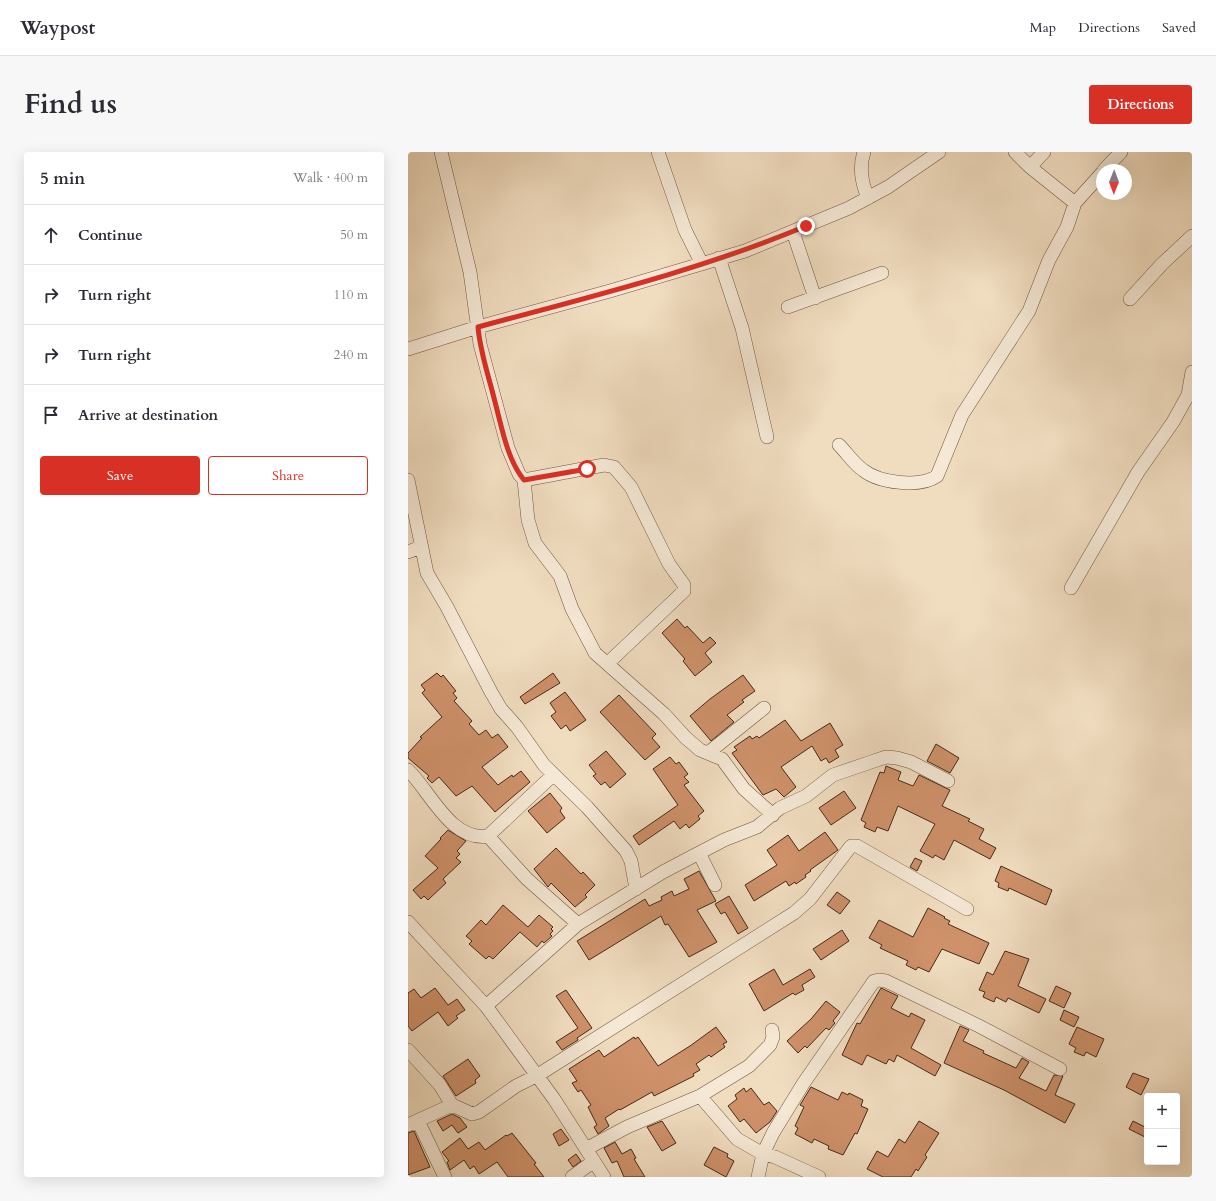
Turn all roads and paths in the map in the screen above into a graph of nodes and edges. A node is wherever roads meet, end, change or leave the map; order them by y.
1 (442, 152) edge
2 (658, 152) edge
3 (864, 152) edge
4 (939, 152) edge
5 (1015, 152) edge
6 (1044, 152) edge
7 (1121, 152) edge
8 (1110, 164) edge
9 (1030, 167) junction
10 (1096, 179) edge
11 (868, 198) junction
12 (1074, 203) junction
13 (793, 232) junction
14 (1192, 236) edge
15 (718, 258) junction
16 (702, 264) junction
17 (882, 273) dead end
18 (815, 298) junction
19 (1130, 299) dead end
20 (788, 307) dead end
21 (478, 327) junction
22 (408, 349) edge
23 (1192, 372) edge
24 (1190, 397) edge
25 (767, 438) dead end
26 (839, 445) dead end
27 (408, 480) edge
28 (524, 480) junction
29 (421, 547) junction
30 (408, 552) edge
31 (1071, 588) dead end
32 (608, 663) junction
33 (764, 708) dead end
34 (708, 753) junction
35 (408, 770) edge
36 (553, 774) junction
37 (948, 781) dead end
38 (773, 815) junction
39 (488, 836) junction
40 (700, 853) junction
41 (715, 885) dead end
42 (636, 889) junction
43 (967, 909) dead end
44 (408, 922) edge
45 (578, 924) junction
46 (486, 1006) junction
47 (772, 1030) dead end
48 (408, 1050) edge
49 (1060, 1069) dead end
50 (538, 1075) junction
51 (700, 1096) junction
52 (452, 1105) junction
53 (413, 1123) edge
54 (586, 1149) junction
55 (763, 1154) junction
56 (594, 1161) junction
57 (445, 1177) edge
58 (572, 1177) edge
59 (604, 1177) edge
60 (758, 1177) edge
61 (819, 1177) edge

1 - 21 street
2 - 16 street
3 - 11 street
4 - 11 street
5 - 9 street
6 - 9 street
7 - 8 street
9 - 12 street
10 - 12 street
11 - 13 street
12 - 26 street
13 - 15 street
13 - 18 street
14 - 19 street
15 - 16 street
15 - 25 street
16 - 21 street
17 - 18 street
18 - 20 street
21 - 22 street
21 - 28 street
23 - 24 street
24 - 31 street
27 - 29 street
28 - 32 street
28 - 32 street
29 - 30 street
29 - 36 street
32 - 34 street
33 - 34 street
34 - 38 street
35 - 39 street
36 - 39 street
36 - 42 street
37 - 38 street
38 - 40 street
39 - 45 street
40 - 41 street
40 - 42 street
42 - 45 street
43 - 50 street
44 - 46 street
45 - 46 street
46 - 50 street
47 - 51 street
48 - 52 street
49 - 55 street
50 - 52 street
50 - 54 street
51 - 54 street
51 - 55 street
52 - 53 street
53 - 57 street
54 - 56 street
55 - 60 street
55 - 61 street
56 - 58 street
56 - 59 street

